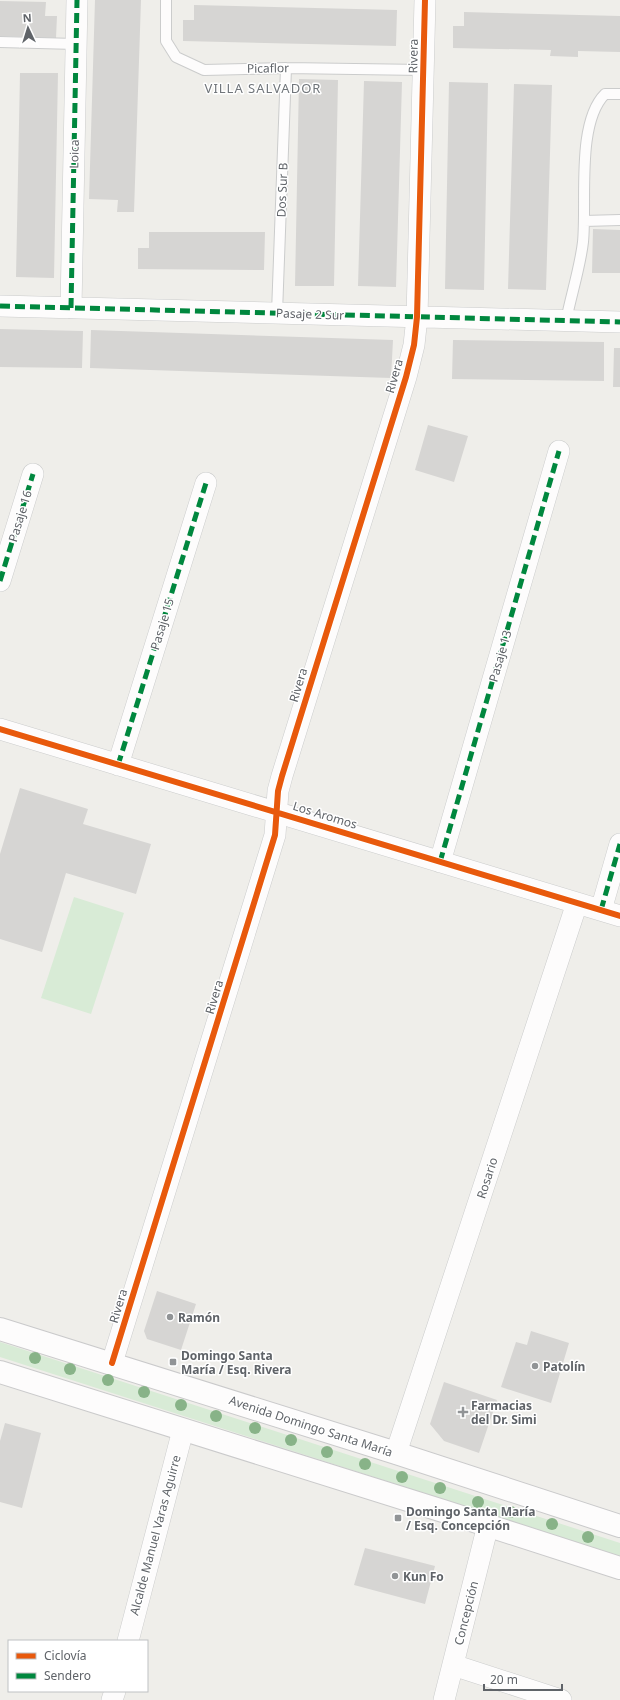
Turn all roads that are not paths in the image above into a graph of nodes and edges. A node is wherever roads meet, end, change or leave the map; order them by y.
1 (77, 0) edge
2 (166, 0) edge
3 (425, 0) edge
4 (0, 42) edge
5 (76, 44) junction
6 (286, 68) junction
7 (423, 70) junction
8 (620, 94) edge
9 (620, 220) edge
10 (584, 221) junction
11 (0, 306) edge
12 (71, 308) junction
13 (278, 313) junction
14 (417, 317) junction
15 (566, 320) junction
16 (620, 322) edge
17 (559, 451) dead end
18 (33, 474) dead end
19 (206, 483) dead end
20 (0, 582) edge
21 (0, 729) edge
22 (118, 765) junction
23 (277, 812) junction
24 (620, 844) edge
25 (440, 862) junction
26 (577, 903) junction
27 (610, 913) edge
28 (0, 1329) edge
29 (112, 1363) junction
30 (0, 1372) edge
31 (183, 1430) junction
32 (396, 1453) junction
33 (488, 1525) junction
34 (620, 1526) edge
35 (620, 1568) edge
36 (128, 1640) edge
37 (453, 1665) junction
38 (444, 1700) edge
39 (560, 1700) edge

1 - 5 street, Loica
2 - 6 lane, Picaflor
3 - 7 street, Rivera
4 - 5 lane
5 - 12 street, Loica
6 - 7 lane, Picaflor
6 - 13 lane, Dos Sur B
7 - 14 street, Rivera
8 - 10 lane
9 - 10 lane
10 - 15 lane
11 - 12 street, Pasaje 2 Sur
12 - 13 street, Pasaje 2 Sur
13 - 14 street, Pasaje 2 Sur
14 - 15 street, Pasaje 2 Sur
14 - 23 street, Rivera
15 - 16 street, Pasaje 2 Sur
17 - 25 street, Pasaje 13
18 - 20 street, Pasaje 16
19 - 22 street, Pasaje 15
21 - 22 street, Los Aromos
22 - 23 street, Los Aromos
23 - 25 street, Los Aromos
23 - 29 street, Rivera
24 - 27 street
25 - 26 street, Los Aromos
26 - 27 street, Los Aromos
26 - 32 street, Rosario
28 - 29 main road, Avenida Domingo Santa María
29 - 32 main road, Avenida Domingo Santa María
30 - 31 main road
31 - 33 main road
31 - 36 street, Alcalde Manuel Varas Aguirre
32 - 34 main road, Avenida Domingo Santa María
33 - 35 main road
33 - 37 street, Concepción
37 - 38 street, Concepción
37 - 39 street

